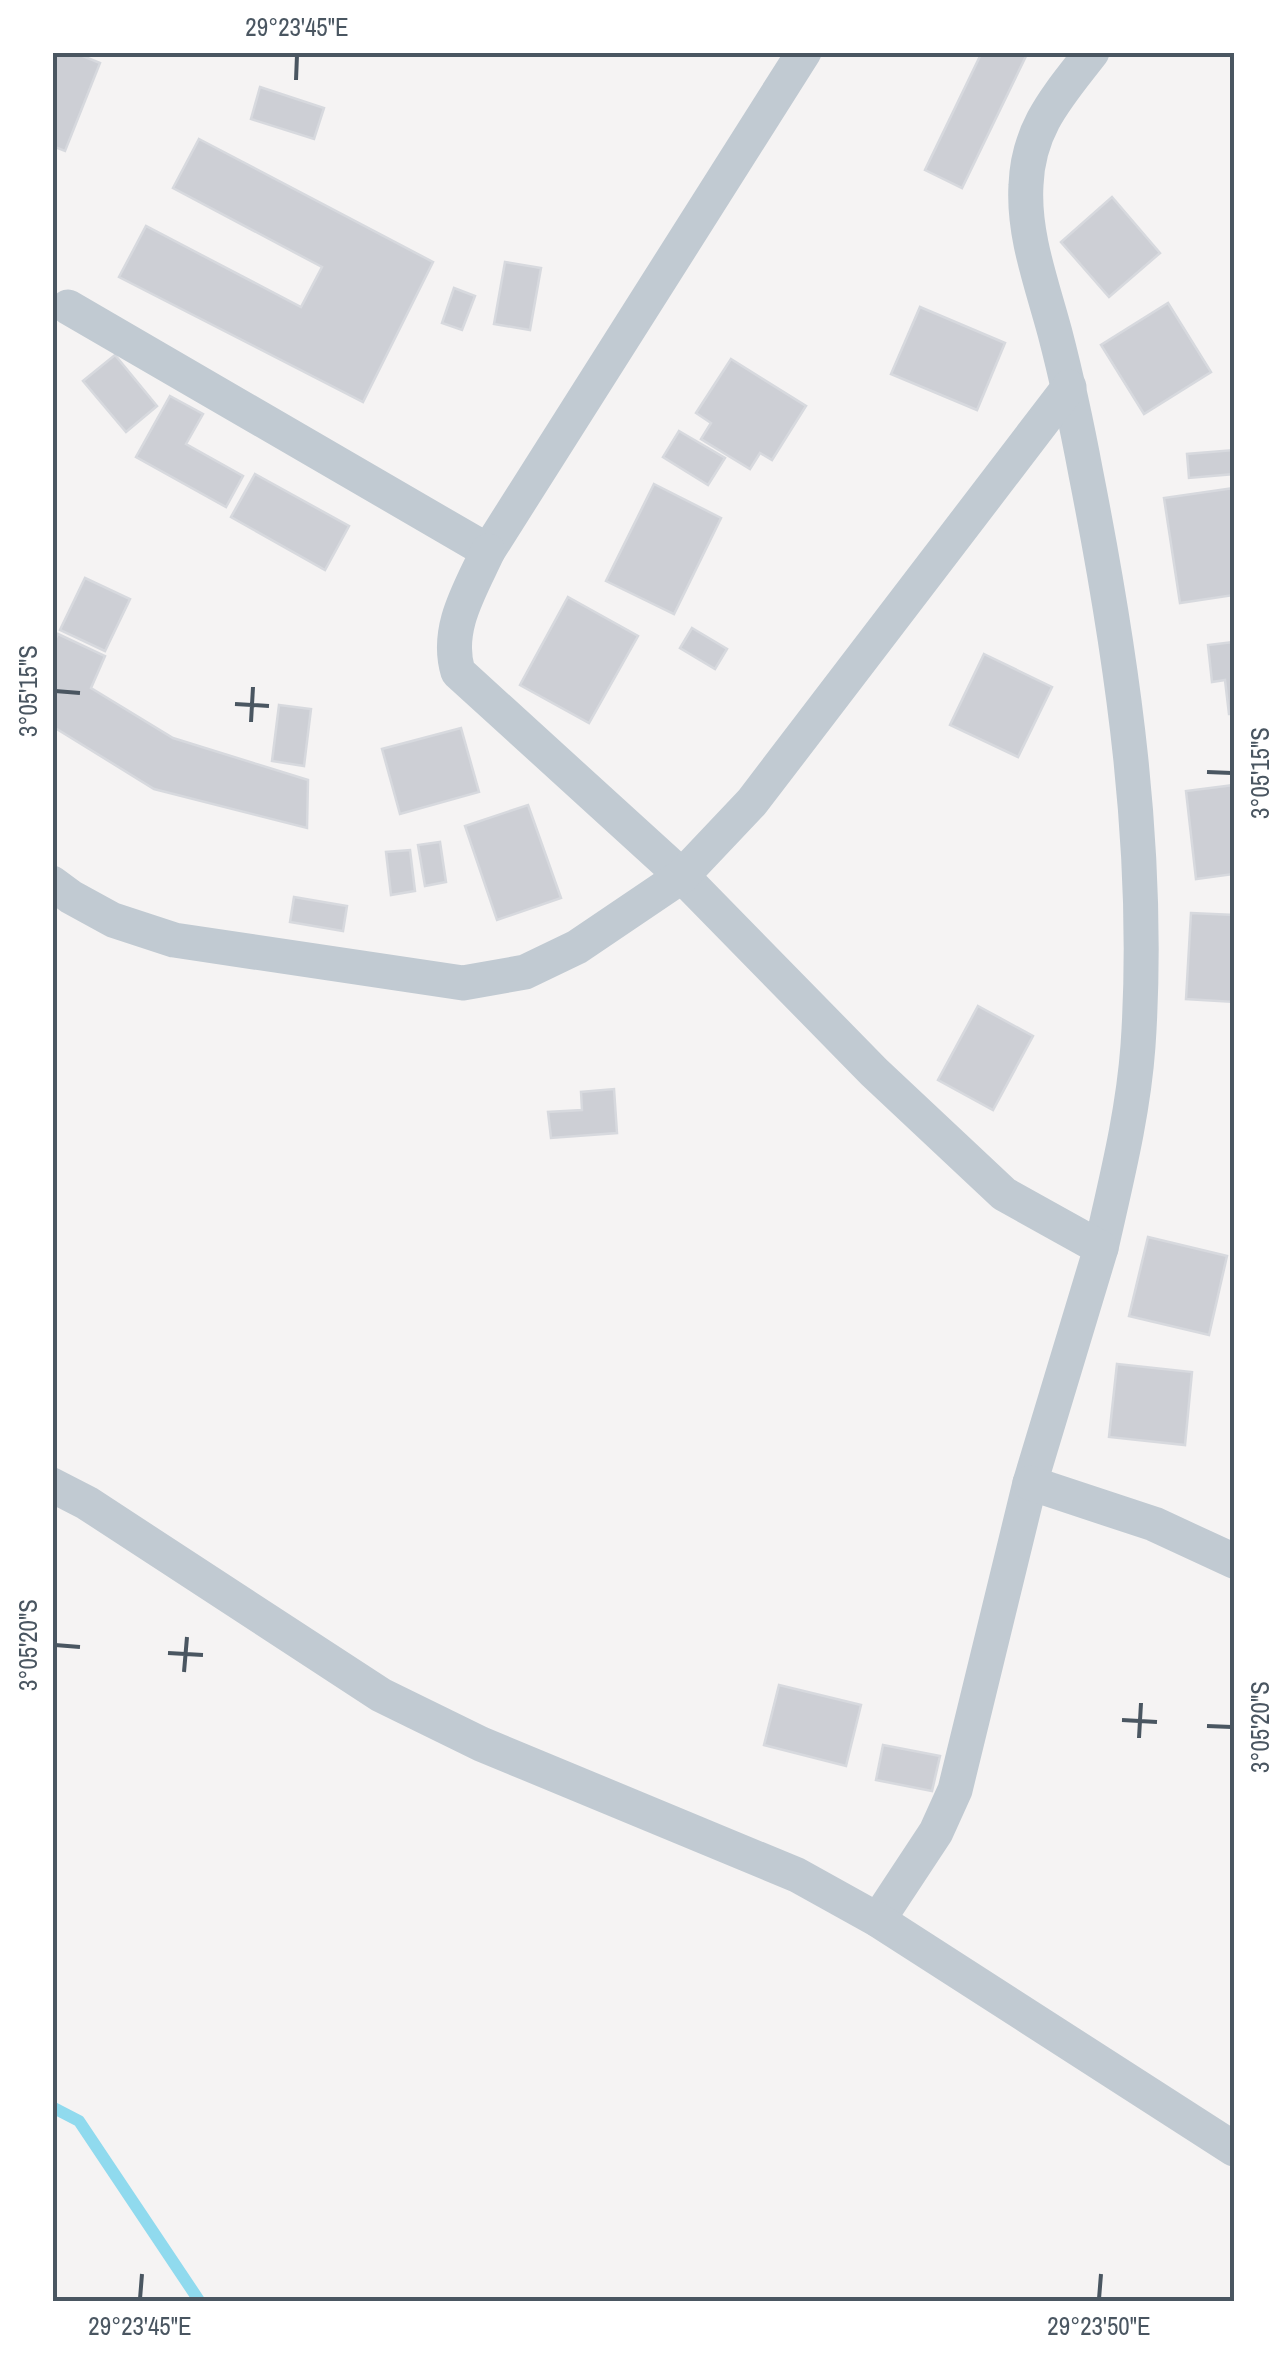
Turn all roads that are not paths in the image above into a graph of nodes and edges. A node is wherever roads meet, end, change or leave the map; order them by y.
1 (804, 52) edge
2 (1092, 52) edge
3 (68, 308) dead end
4 (1069, 387) junction
5 (488, 551) junction
6 (682, 876) junction
7 (52, 883) edge
8 (1101, 1248) junction
9 (1030, 1483) junction
10 (52, 1486) edge
11 (1234, 1561) edge
12 (878, 1920) junction
13 (1234, 2149) edge

1 - 5 street
2 - 4 street
3 - 5 street
4 - 6 street
4 - 8 street
5 - 6 street
6 - 7 street
6 - 8 street
8 - 9 street
9 - 11 street
9 - 12 street
10 - 12 street
12 - 13 street

